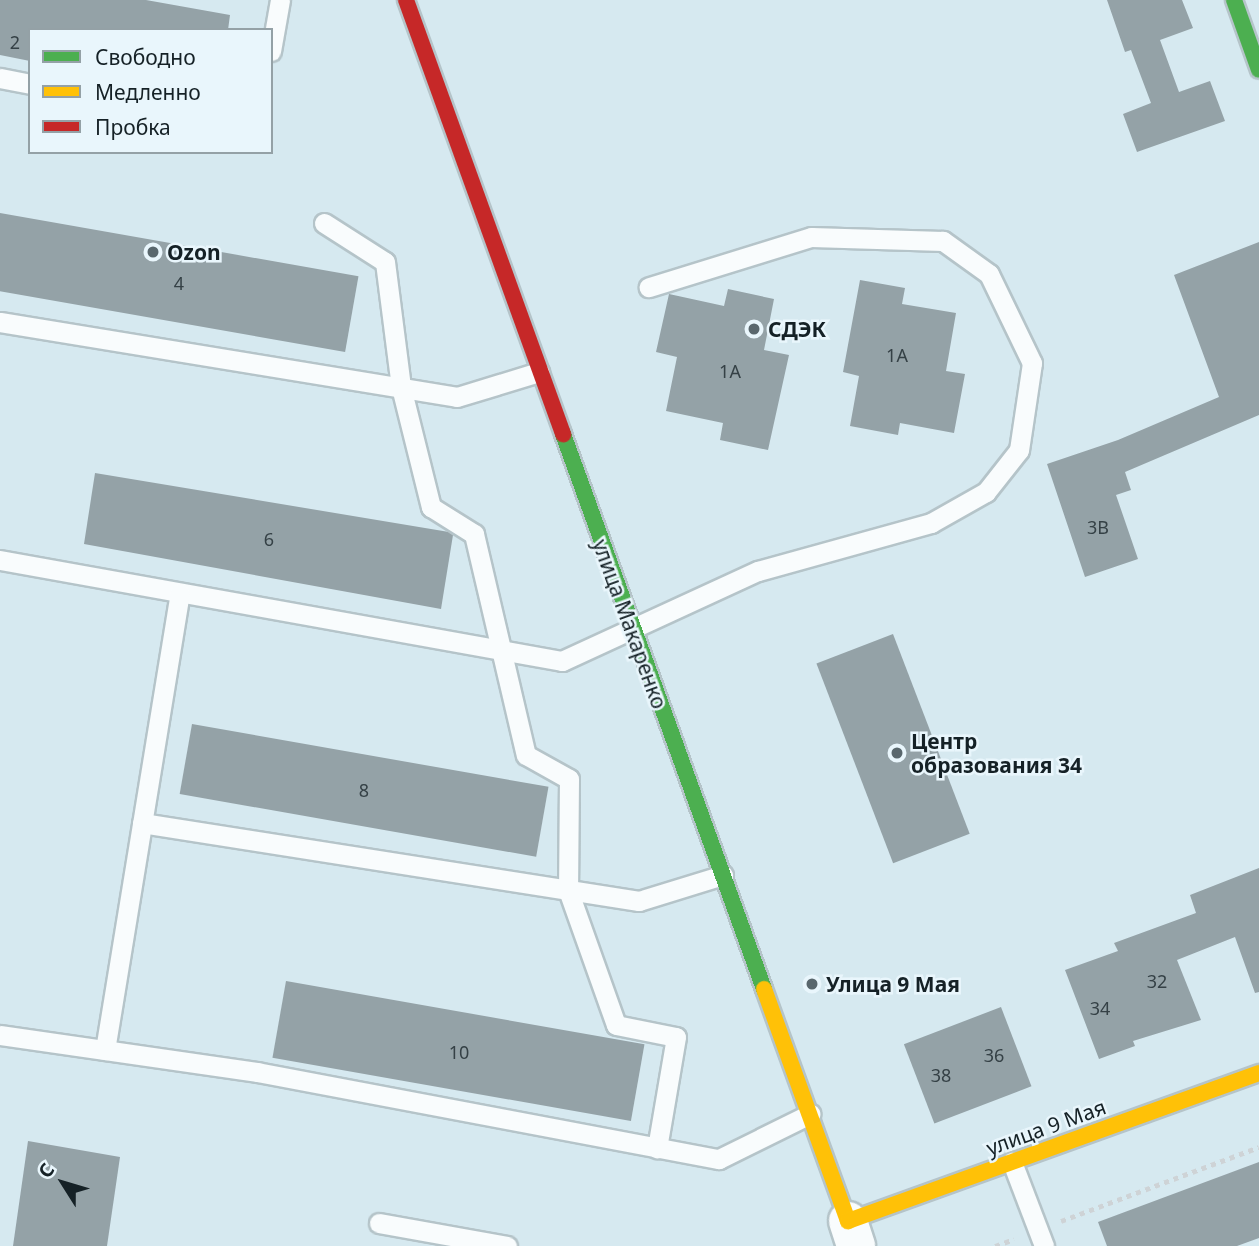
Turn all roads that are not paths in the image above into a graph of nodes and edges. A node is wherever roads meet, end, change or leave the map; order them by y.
1 (280, 0) edge
2 (406, 0) edge
3 (1234, 0) edge
4 (273, 40) edge
5 (1259, 70) edge
6 (0, 78) edge
7 (28, 84) edge
8 (324, 223) dead end
9 (649, 287) dead end
10 (0, 322) edge
11 (539, 372) junction
12 (401, 387) junction
13 (0, 560) edge
14 (180, 593) junction
15 (630, 627) junction
16 (500, 650) junction
17 (142, 823) junction
18 (723, 875) junction
19 (568, 890) junction
20 (0, 1035) edge
21 (105, 1050) junction
22 (1259, 1073) edge
23 (810, 1114) junction
24 (657, 1148) junction
25 (1012, 1162) junction
26 (379, 1223) dead end
27 (852, 1234) edge
28 (1041, 1238) edge
29 (507, 1246) edge

1 - 4 lane
2 - 11 main road, улица Макаренко
3 - 5 main road
6 - 7 lane
8 - 12 lane
9 - 15 lane
10 - 12 lane
11 - 12 lane
11 - 15 main road, улица Макаренко
12 - 16 lane
13 - 14 lane
14 - 16 lane
14 - 17 lane
15 - 16 lane
15 - 18 main road, улица Макаренко
16 - 19 lane
17 - 19 lane
17 - 21 lane
18 - 19 lane
18 - 23 main road, улица Макаренко
19 - 24 lane
20 - 21 lane
21 - 24 lane
22 - 25 main road, улица 9 Мая
23 - 24 lane
23 - 27 main road, улица Макаренко
25 - 27 main road, улица 9 Мая
25 - 28 lane
26 - 29 lane

